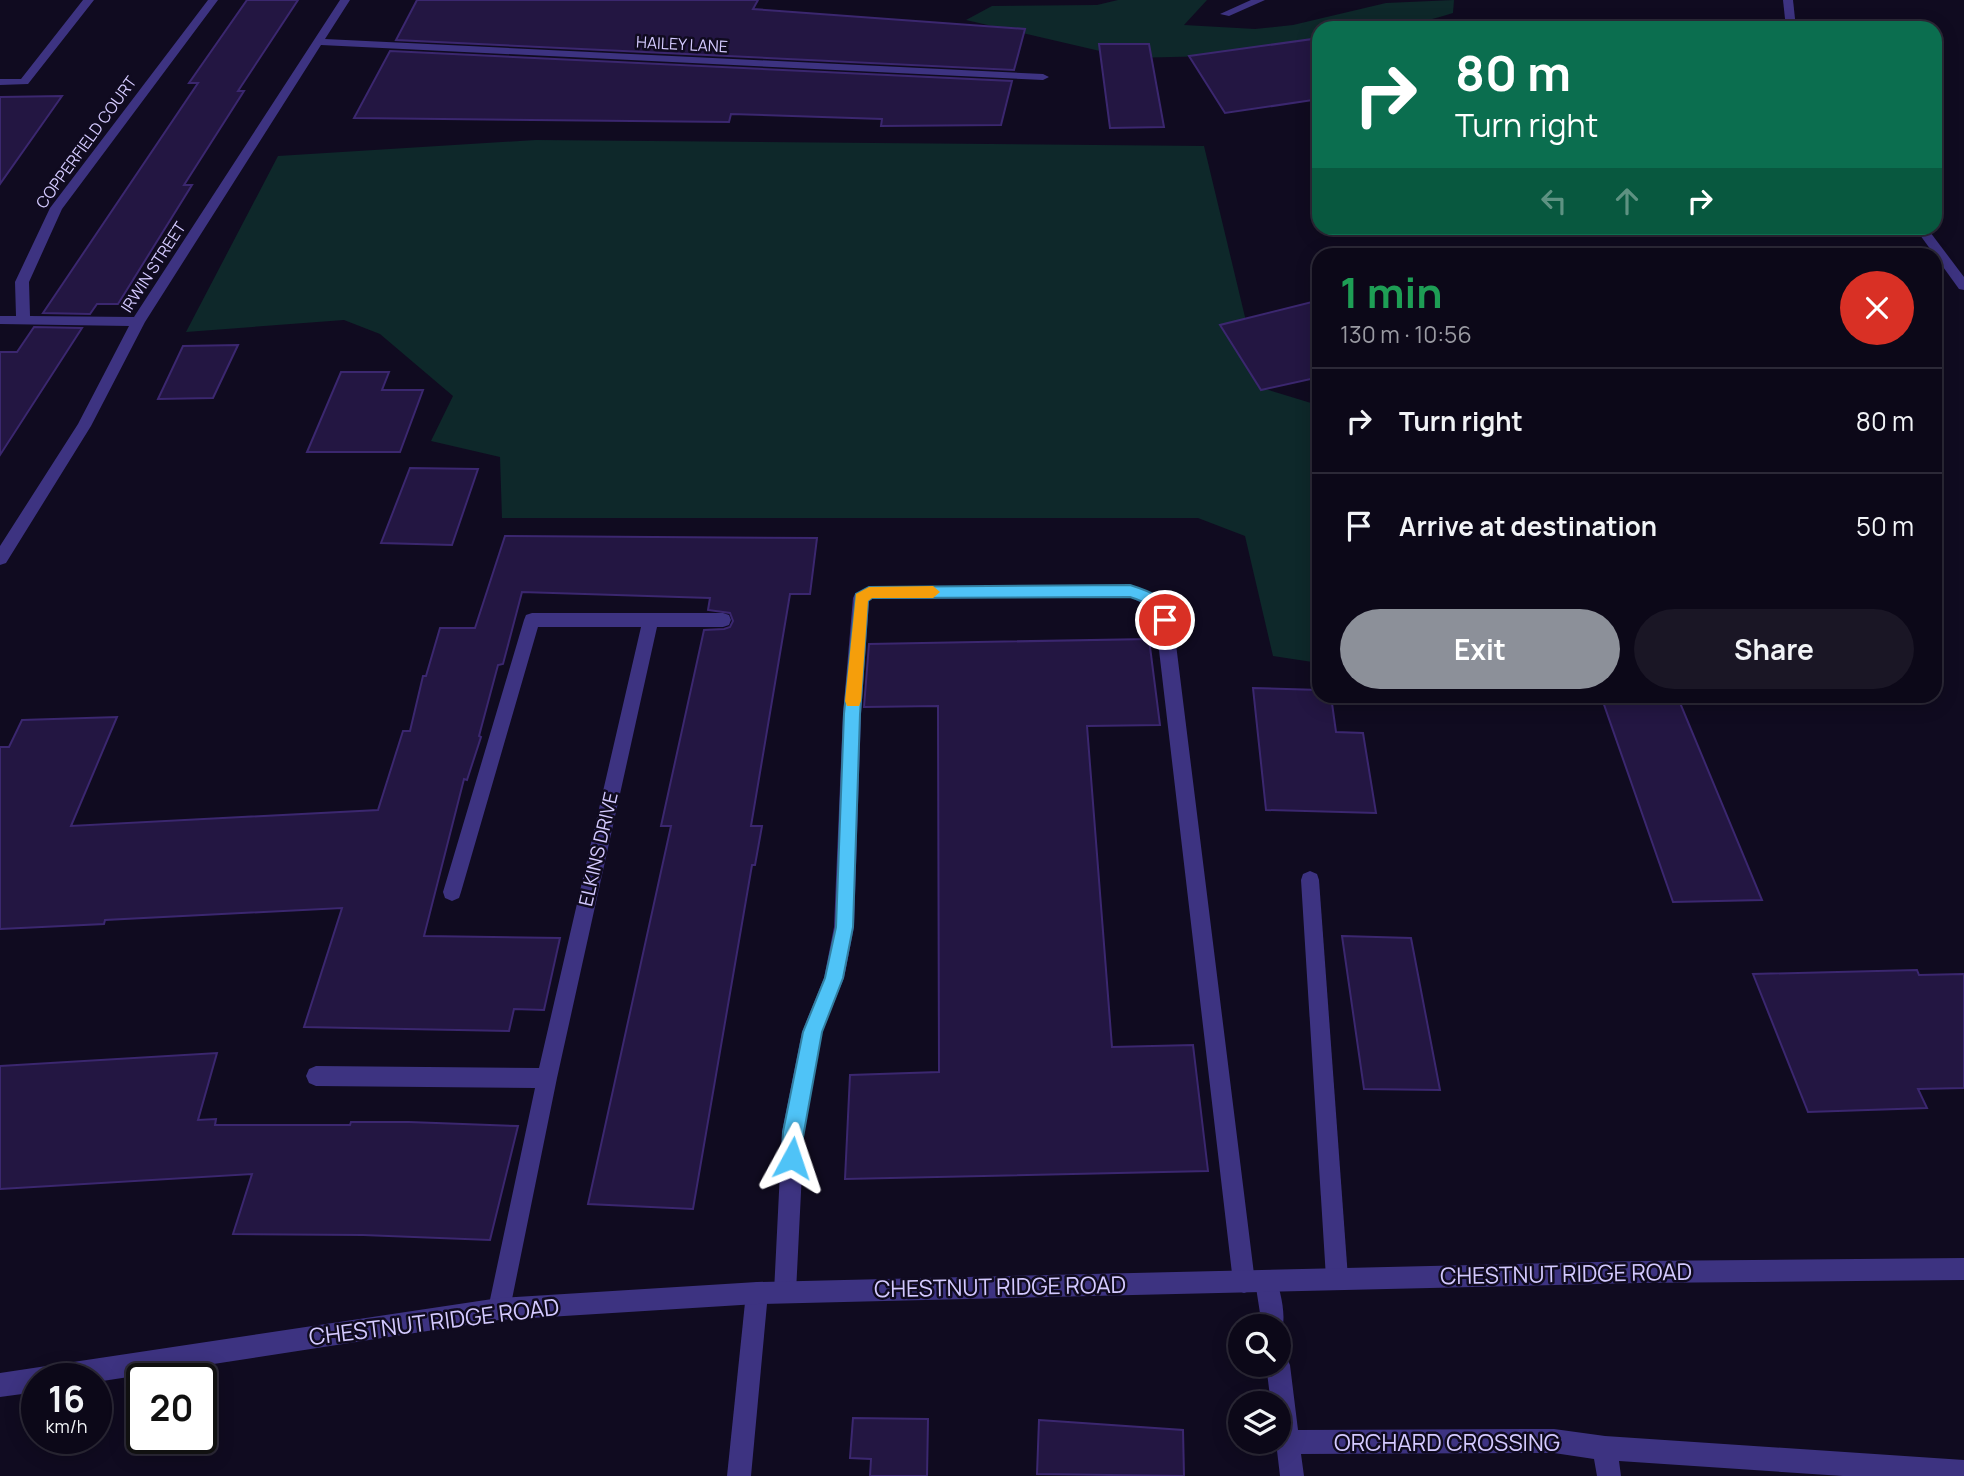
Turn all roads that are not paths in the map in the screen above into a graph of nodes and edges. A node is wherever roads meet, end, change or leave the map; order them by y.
1 (89, 0) edge
2 (213, 0) edge
3 (345, 0) edge
4 (1260, 0) edge
5 (1788, 0) edge
6 (1224, 14) dead end
7 (1790, 21) edge
8 (319, 42) junction
9 (1043, 77) dead end
10 (0, 82) edge
11 (1942, 256) edge
12 (1964, 286) edge
13 (0, 320) edge
14 (23, 320) junction
15 (138, 321) junction
16 (0, 559) edge
17 (723, 620) dead end
18 (650, 621) junction
19 (1310, 880) dead end
20 (452, 892) dead end
21 (316, 1076) dead end
22 (547, 1078) junction
23 (1964, 1269) edge
24 (1337, 1278) junction
25 (1255, 1282) junction
26 (785, 1292) junction
27 (757, 1293) junction
28 (499, 1309) junction
29 (1268, 1314) edge
30 (112, 1368) edge
31 (21, 1382) edge
32 (0, 1385) edge
33 (1291, 1442) edge
34 (1605, 1448) junction
35 (1290, 1454) edge
36 (1964, 1472) edge
37 (739, 1476) edge
38 (1292, 1476) edge
39 (1609, 1476) edge

1 - 10 street
2 - 14 street, COPPERFIELD COURT
3 - 8 street, IRWIN STREET
4 - 6 street
5 - 7 street
8 - 9 street, HAILEY LANE
8 - 15 street, IRWIN STREET
11 - 12 street
13 - 14 street
14 - 15 street
15 - 16 street, IRWIN STREET
17 - 18 street
18 - 20 street
18 - 22 street, ELKINS DRIVE
19 - 24 street
21 - 22 street
22 - 28 street, ELKINS DRIVE
23 - 24 street, CHESTNUT RIDGE ROAD
24 - 25 street, CHESTNUT RIDGE ROAD
25 - 26 street, CHESTNUT RIDGE ROAD
25 - 26 street
25 - 29 street
26 - 27 street, CHESTNUT RIDGE ROAD
27 - 28 street, CHESTNUT RIDGE ROAD
27 - 37 street
28 - 30 street, CHESTNUT RIDGE ROAD
31 - 32 street, CHESTNUT RIDGE ROAD
33 - 34 street, ORCHARD CROSSING
34 - 36 street, ORCHARD CROSSING
34 - 39 street
35 - 38 street

